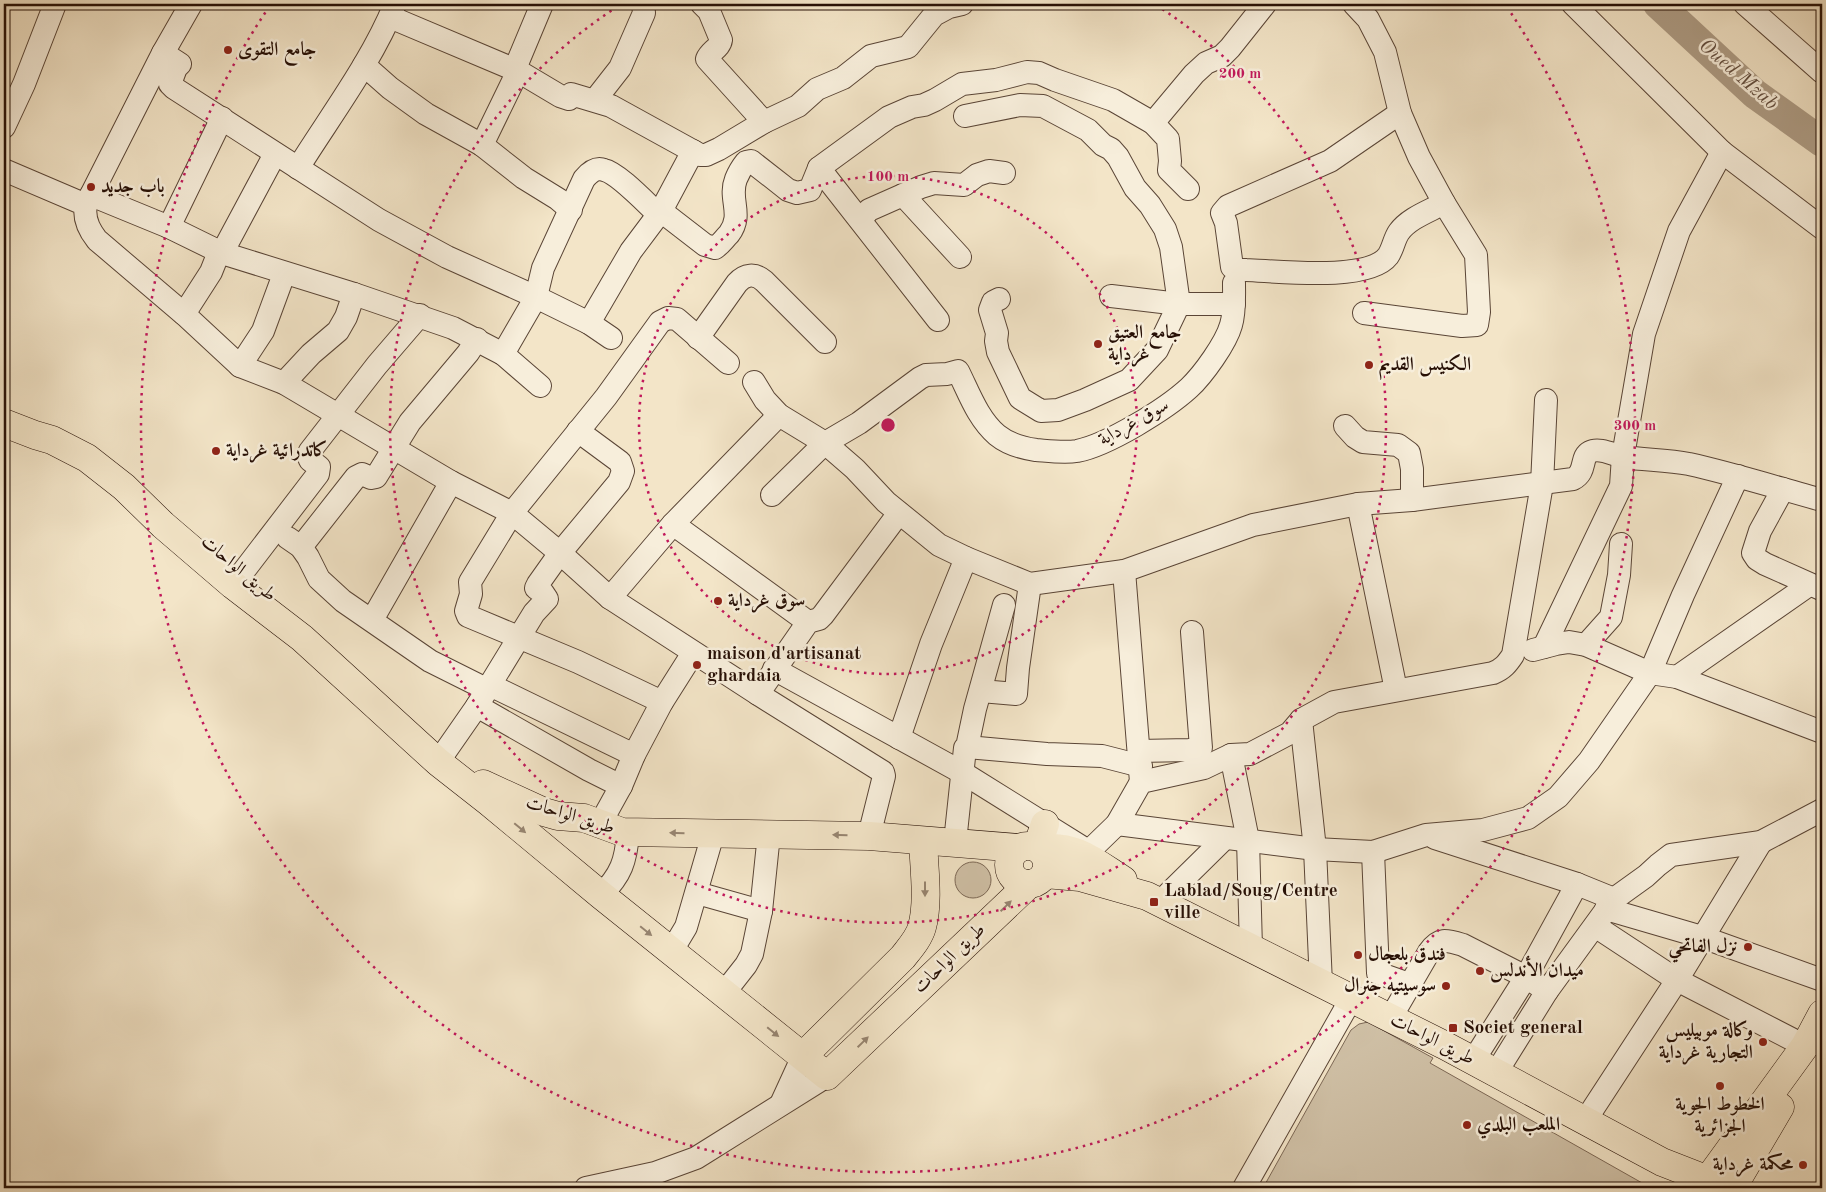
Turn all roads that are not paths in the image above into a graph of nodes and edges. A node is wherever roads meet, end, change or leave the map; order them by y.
1 (55, 4) edge
2 (191, 4) edge
3 (542, 4) edge
4 (643, 4) edge
5 (702, 4) edge
6 (962, 4) edge
7 (1264, 4) edge
8 (1354, 4) edge
9 (1573, 4) edge
10 (1745, 4) edge
11 (393, 10) edge
12 (163, 53) junction
13 (364, 65) junction
14 (516, 71) junction
15 (1822, 72) edge
16 (595, 100) junction
17 (1400, 113) junction
18 (965, 116) dead end
19 (222, 118) junction
20 (764, 122) junction
21 (1153, 123) junction
22 (4, 127) edge
23 (482, 145) junction
24 (692, 151) junction
25 (1722, 152) junction
26 (275, 154) junction
27 (298, 168) junction
28 (819, 168) junction
29 (4, 170) edge
30 (1004, 173) dead end
31 (1188, 189) dead end
32 (903, 195) junction
33 (89, 200) junction
34 (1444, 203) junction
35 (571, 210) junction
36 (660, 213) junction
37 (861, 219) junction
38 (169, 227) junction
39 (1822, 228) edge
40 (221, 252) junction
41 (960, 257) dead end
42 (284, 274) junction
43 (354, 294) junction
44 (1111, 296) dead end
45 (536, 297) junction
46 (999, 299) dead end
47 (1180, 304) junction
48 (1364, 313) dead end
49 (184, 314) junction
50 (420, 315) junction
51 (938, 320) dead end
52 (589, 323) junction
53 (611, 338) dead end
54 (698, 338) junction
55 (477, 339) junction
56 (824, 342) dead end
57 (503, 354) junction
58 (728, 363) dead end
59 (240, 366) junction
60 (754, 382) dead end
61 (284, 383) junction
62 (540, 386) dead end
63 (1546, 400) dead end
64 (4, 404) edge
65 (336, 415) junction
66 (779, 415) junction
67 (4, 423) edge
68 (1345, 426) dead end
69 (578, 431) junction
70 (55, 432) junction
71 (824, 443) junction
72 (394, 447) junction
73 (1623, 456) junction
74 (1738, 476) junction
75 (451, 482) junction
76 (1542, 484) junction
77 (1783, 489) junction
78 (772, 495) dead end
79 (1412, 500) junction
80 (1822, 500) edge
81 (1358, 504) junction
82 (512, 513) junction
83 (899, 513) junction
84 (673, 524) junction
85 (275, 528) junction
86 (1621, 544) dead end
87 (301, 547) junction
88 (560, 552) junction
89 (966, 558) junction
90 (1124, 571) junction
91 (238, 579) junction
92 (1030, 584) junction
93 (1816, 587) edge
94 (610, 598) junction
95 (1004, 605) dead end
96 (372, 620) junction
97 (808, 622) junction
98 (997, 630) junction
99 (1023, 630) junction
100 (1192, 632) dead end
101 (520, 637) junction
102 (1586, 645) junction
103 (1544, 647) junction
104 (693, 653) junction
105 (1513, 655) junction
106 (774, 669) junction
107 (1650, 673) junction
108 (1677, 677) junction
109 (1396, 690) junction
110 (981, 691) junction
111 (484, 693) junction
112 (758, 694) junction
113 (662, 702) junction
114 (1301, 720) junction
115 (1822, 732) edge
116 (899, 738) junction
117 (968, 748) junction
118 (634, 755) junction
119 (1231, 755) junction
120 (441, 759) junction
121 (1141, 766) junction
122 (963, 773) junction
123 (621, 786) junction
124 (1822, 810) edge
125 (600, 824) junction
126 (1117, 824) junction
127 (628, 833) junction
128 (713, 834) junction
129 (769, 834) junction
130 (1426, 835) junction
131 (869, 836) junction
132 (1225, 838) junction
133 (1248, 840) junction
134 (923, 841) junction
135 (955, 842) junction
136 (1761, 842) junction
137 (1315, 849) junction
138 (1373, 852) junction
139 (1036, 854) junction
140 (1087, 854) junction
141 (1577, 884) junction
142 (696, 893) junction
143 (601, 896) junction
144 (1153, 899) junction
145 (761, 911) junction
146 (1605, 911) junction
147 (1702, 937) junction
148 (1251, 948) junction
149 (672, 952) junction
150 (1378, 973) junction
151 (1526, 977) junction
152 (1677, 980) junction
153 (1822, 980) edge
154 (1321, 984) junction
155 (1410, 984) junction
156 (1547, 991) junction
157 (724, 993) junction
158 (1357, 1002) junction
159 (1822, 1014) edge
160 (1390, 1019) junction
161 (1814, 1041) edge
162 (803, 1056) junction
163 (1484, 1067) junction
164 (827, 1076) junction
165 (782, 1104) junction
166 (1585, 1121) junction
167 (1712, 1184) edge
168 (586, 1188) edge
169 (1244, 1188) edge

1 - 22 street
2 - 12 street
3 - 14 street
4 - 16 street
5 - 20 street
6 - 20 street
7 - 21 street
8 - 17 street
9 - 25 street
10 - 15 street
11 - 13 street
11 - 14 street
12 - 19 street
12 - 33 street
13 - 23 street
13 - 27 street
14 - 16 street
14 - 23 street
16 - 24 street
17 - 34 street
17 - 34 street
18 - 47 street
19 - 26 street
19 - 38 street
20 - 24 street
21 - 28 street
21 - 31 street
23 - 35 street
24 - 36 street
25 - 39 street
25 - 73 street
26 - 27 street
26 - 40 street
27 - 45 street
28 - 36 street
28 - 37 street
29 - 33 street
30 - 32 street
32 - 37 street
32 - 41 street
33 - 38 street
33 - 49 street
34 - 48 street
35 - 36 street
35 - 45 street
36 - 52 street
37 - 51 street
38 - 40 street
40 - 42 street
40 - 49 street
42 - 43 street
42 - 59 street
43 - 50 street
43 - 61 street
44 - 47 street
45 - 52 street
45 - 57 street
46 - 47 street
47 - 71 street, سوق غرداية
49 - 59 street
50 - 55 street
50 - 65 street
52 - 53 street
54 - 56 street
54 - 58 street
54 - 69 street
55 - 57 street
55 - 72 street
57 - 62 street
59 - 61 street
60 - 66 street
61 - 65 street
63 - 76 street
64 - 70 main road, طريق الواحات
65 - 72 street
65 - 85 street
66 - 71 street
66 - 84 street
67 - 70 main road, طريق الواحات
68 - 79 street
69 - 82 street
69 - 88 street
70 - 91 main road, طريق الواحات
71 - 78 street
71 - 83 street
72 - 75 street
72 - 87 street
73 - 74 street
73 - 76 street
73 - 103 street
74 - 77 street
74 - 107 street
75 - 82 street
75 - 96 street
76 - 79 street
76 - 105 street
77 - 80 street
77 - 93 street
79 - 81 street
81 - 90 street
81 - 109 street
82 - 88 street
82 - 101 street
83 - 89 street
83 - 97 street
84 - 94 street
84 - 97 street
85 - 87 street
85 - 91 street
86 - 102 street
87 - 96 street
88 - 94 street
88 - 101 street
89 - 92 street
89 - 116 street
90 - 92 street
90 - 121 street
91 - 120 main road, طريق الواحات
92 - 99 street
93 - 108 street
94 - 104 street
95 - 98 street
96 - 111 street
97 - 106 street
98 - 99 street
98 - 110 street
99 - 110 street
100 - 121 street
101 - 111 street
101 - 113 street
102 - 103 street
102 - 107 street
103 - 105 street
104 - 112 street
104 - 113 street
105 - 109 street
106 - 112 street
106 - 116 street
107 - 108 street
107 - 130 street
108 - 115 street
109 - 114 street
110 - 117 street
111 - 118 street
111 - 120 street
111 - 123 street
112 - 131 street
113 - 118 street
114 - 119 street
114 - 137 street
116 - 122 street
117 - 121 street
117 - 122 street
118 - 123 street
119 - 121 street
119 - 133 street
120 - 125 main road, طريق الواحات
120 -> 143 main road, طريق الواحات
121 - 126 street
122 - 135 street
122 - 139 street
123 - 125 street
124 - 136 street
125 - 127 main road, طريق الواحات
126 - 132 street
126 - 140 street
128 -> 127 main road, طريق الواحات
127 - 143 street
128 - 129 main road, طريق الواحات
128 - 142 street
131 -> 129 main road, طريق الواحات
129 - 145 street
130 - 138 street
130 - 141 street
131 - 134 main road, طريق الواحات
132 - 133 street
132 - 144 street
133 - 137 street
133 - 148 street
134 - 135 main road
134 -> 162 main road, طريق الواحات
135 - 139 main road
136 - 146 street
136 - 147 street
137 - 138 street
137 - 154 street
138 - 150 street
139 - 140 main road, طريق الواحات
139 - 144 main road, طريق الواحات
164 -> 139 main road, طريق الواحات
140 - 144 main road, طريق الواحات
141 - 146 street
141 - 151 street
142 - 145 street
142 - 149 street
143 -> 149 main road, طريق الواحات
144 - 148 main road, طريق الواحات
145 - 157 street
146 - 147 street
146 - 152 street
146 - 156 street
147 - 152 street
147 - 153 street
148 - 154 main road, طريق الواحات
149 - 157 main road, طريق الواحات
150 - 155 street
150 - 158 street
151 - 155 street
151 - 156 street
151 - 163 street
152 - 161 street
152 - 166 street
154 - 158 main road, طريق الواحات
155 - 160 street
156 - 163 street
157 -> 162 main road, طريق الواحات
158 - 160 main road, طريق الواحات
158 - 169 street
159 - 161 main road
160 - 163 main road, طريق الواحات
161 - 167 main road
162 - 164 main road, طريق الواحات
162 - 165 street
163 - 166 main road, طريق الواحات
164 - 165 street
165 - 168 street
166 - 167 main road, طريق الواحات

